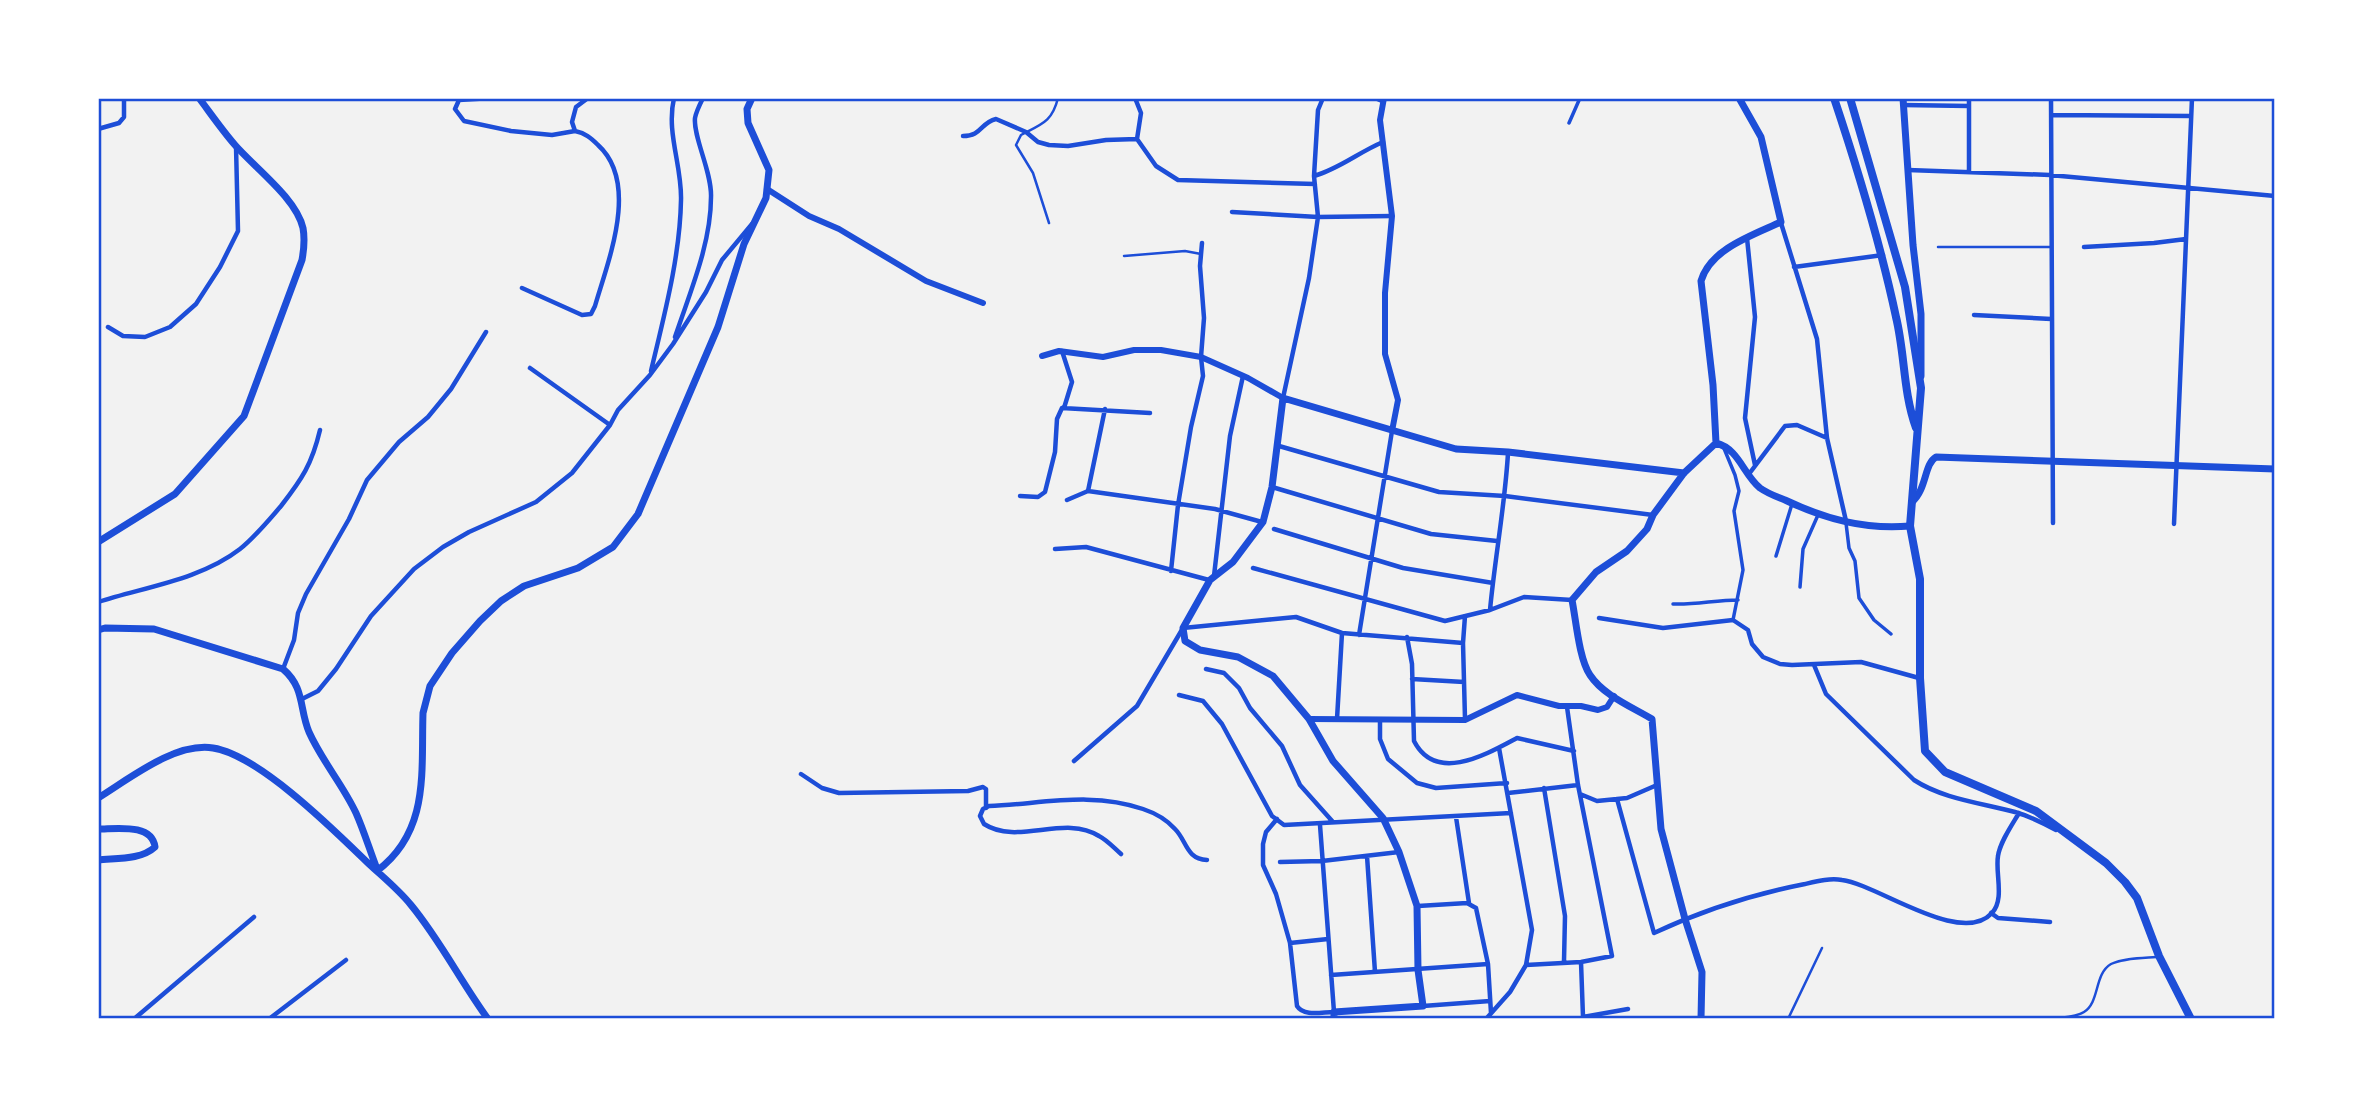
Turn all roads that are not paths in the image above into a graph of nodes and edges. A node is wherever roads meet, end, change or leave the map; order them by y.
1 (124, 98) edge
2 (198, 98) edge
3 (492, 98) edge
4 (589, 98) edge
5 (674, 98) edge
6 (702, 98) edge
7 (752, 98) edge
8 (1058, 98) edge
9 (1135, 98) edge
10 (1323, 98) edge
11 (1374, 98) edge
12 (1580, 98) edge
13 (1739, 98) edge
14 (1834, 98) edge
15 (1850, 98) edge
16 (1969, 98) edge
17 (2051, 98) edge
18 (2192, 98) edge
19 (1383, 99) edge
20 (1903, 102) edge
21 (1969, 106) junction
22 (2051, 115) junction
23 (2192, 116) junction
24 (1570, 123) dead end
25 (98, 129) edge
26 (575, 131) junction
27 (1026, 132) junction
28 (963, 136) dead end
29 (1137, 139) junction
30 (1384, 142) junction
31 (236, 145) junction
32 (1908, 170) junction
33 (1969, 172) junction
34 (2050, 175) junction
35 (1314, 176) junction
36 (1315, 184) junction
37 (767, 189) junction
38 (2188, 189) junction
39 (2275, 196) edge
40 (1231, 212) dead end
41 (1392, 216) junction
42 (1318, 217) junction
43 (757, 219) junction
44 (1781, 222) junction
45 (1049, 223) dead end
46 (1747, 238) junction
47 (2186, 239) junction
48 (1202, 243) dead end
49 (1938, 247) dead end
50 (2050, 247) junction
51 (2084, 247) dead end
52 (1201, 254) junction
53 (1883, 255) junction
54 (1124, 256) dead end
55 (1794, 267) junction
56 (522, 288) dead end
57 (983, 303) dead end
58 (1973, 315) dead end
59 (2051, 319) junction
60 (108, 327) dead end
61 (486, 332) dead end
62 (673, 344) junction
63 (1062, 351) junction
64 (1042, 356) dead end
65 (1201, 357) junction
66 (530, 368) dead end
67 (650, 375) junction
68 (1243, 376) junction
69 (1921, 388) junction
70 (1283, 398) junction
71 (1064, 408) junction
72 (1105, 410) junction
73 (1150, 413) dead end
74 (610, 425) junction
75 (320, 430) dead end
76 (1917, 431) junction
77 (1392, 432) junction
78 (1827, 438) junction
79 (1722, 445) junction
80 (1279, 446) junction
81 (1508, 452) junction
82 (2054, 460) junction
83 (2175, 465) junction
84 (1755, 466) junction
85 (2275, 469) edge
86 (1684, 473) junction
87 (1383, 474) junction
88 (1749, 474) junction
89 (1272, 487) junction
90 (1088, 491) junction
91 (1020, 496) dead end
92 (1505, 496) junction
93 (1913, 498) junction
94 (1067, 500) dead end
95 (1792, 504) junction
96 (1178, 505) junction
97 (1222, 511) junction
98 (1818, 513) junction
99 (1653, 515) junction
100 (1376, 519) junction
101 (1263, 522) junction
102 (1846, 523) junction
103 (2053, 523) dead end
104 (2174, 524) dead end
105 (1910, 526) junction
106 (1274, 529) dead end
107 (1497, 541) junction
108 (98, 542) edge
109 (1055, 549) dead end
110 (1776, 556) dead end
111 (1369, 559) junction
112 (1253, 568) dead end
113 (1171, 571) junction
114 (1212, 579) junction
115 (1493, 583) junction
116 (1800, 587) dead end
117 (1363, 600) junction
118 (1572, 600) junction
119 (1738, 600) junction
120 (98, 602) edge
121 (1673, 604) dead end
122 (1490, 610) junction
123 (1465, 616) junction
124 (1599, 618) dead end
125 (1733, 620) junction
126 (1183, 628) junction
127 (98, 629) edge
128 (1342, 633) junction
129 (1891, 634) dead end
130 (1359, 635) junction
131 (1407, 637) junction
132 (1462, 643) junction
133 (1814, 665) junction
134 (283, 669) junction
135 (1206, 669) dead end
136 (1920, 678) junction
137 (1412, 679) junction
138 (1464, 682) junction
139 (1180, 695) dead end
140 (1614, 696) junction
141 (302, 699) junction
142 (1567, 707) junction
143 (1309, 719) junction
144 (1337, 720) junction
145 (1465, 720) junction
146 (1380, 721) junction
147 (1412, 721) junction
148 (1499, 748) junction
149 (1574, 751) junction
150 (1074, 761) dead end
151 (801, 774) dead end
152 (1507, 783) junction
153 (1658, 784) junction
154 (1578, 785) junction
155 (1544, 788) junction
156 (1508, 793) junction
157 (1580, 794) junction
158 (98, 798) edge
159 (1617, 799) junction
160 (986, 808) junction
161 (1511, 813) junction
162 (2019, 813) junction
163 (1456, 817) junction
164 (1383, 818) junction
165 (1277, 819) junction
166 (1334, 823) junction
167 (1320, 825) junction
168 (98, 830) edge
169 (364, 834) junction
170 (2078, 842) junction
171 (348, 843) junction
172 (1399, 852) junction
173 (1121, 854) dead end
174 (1367, 856) junction
175 (98, 860) edge
176 (1207, 860) dead end
177 (1322, 861) junction
178 (1280, 862) dead end
179 (377, 871) junction
180 (1469, 904) junction
181 (1417, 906) junction
182 (1992, 913) junction
183 (254, 917) dead end
184 (1685, 919) junction
185 (2050, 922) dead end
186 (1328, 939) junction
187 (1290, 943) junction
188 (1822, 948) dead end
189 (2159, 956) junction
190 (346, 960) dead end
191 (1564, 961) junction
192 (1581, 962) junction
193 (1488, 964) junction
194 (1526, 965) junction
195 (1418, 970) junction
196 (1375, 972) junction
197 (1331, 975) junction
198 (1490, 1001) junction
199 (1423, 1006) junction
200 (1629, 1009) dead end
201 (1491, 1013) junction
202 (1334, 1015) edge
203 (134, 1019) edge
204 (269, 1019) edge
205 (488, 1019) edge
206 (1486, 1019) edge
207 (1701, 1019) edge
208 (1788, 1019) edge
209 (2051, 1019) edge
210 (2191, 1019) edge

1 - 25 street
2 - 31 main road
3 - 26 street
4 - 26 street
5 - 67 street
6 - 62 street
7 - 37 main road
8 - 27 lane
9 - 29 street
10 - 35 street
11 - 19 street
12 - 24 street
13 - 44 main road
14 - 53 main road
15 - 69 main road
16 - 21 street
17 - 22 street
18 - 23 street
19 - 30 street
20 - 21 street
20 - 32 main road
21 - 33 street
22 - 23 street
22 - 34 street
23 - 38 street
26 - 56 street
27 - 28 street
27 - 29 street
27 - 45 lane
29 - 36 street
30 - 35 street
30 - 41 street
31 - 60 street
31 - 108 main road
32 - 33 street
32 - 69 main road
33 - 34 street
34 - 38 street
34 - 50 street
35 - 36 street
36 - 42 street
37 - 43 main road
37 - 57 street
38 - 39 street
38 - 47 street
40 - 42 street
41 - 42 street
41 - 77 street
42 - 70 street
43 - 62 street
43 - 179 main road
44 - 46 main road
44 - 55 street
46 - 79 main road
46 - 84 street
47 - 51 street
47 - 83 street
48 - 52 street
49 - 50 lane
50 - 59 street
52 - 54 lane
52 - 65 street
53 - 55 street
53 - 76 main road
55 - 78 street
58 - 59 street
59 - 82 street
61 - 134 street
62 - 67 street
63 - 64 street
63 - 65 street
63 - 71 street
65 - 68 street
65 - 96 street
66 - 74 street
67 - 74 street
68 - 70 street
68 - 97 street
69 - 76 main road
70 - 77 main road
70 - 80 main road
71 - 72 street
71 - 91 street
72 - 73 street
72 - 90 street
74 - 141 street
75 - 120 street
76 - 93 main road
77 - 81 main road
77 - 87 street
78 - 84 street
78 - 102 street
79 - 86 main road
79 - 88 main road
79 - 119 street
80 - 87 street
80 - 89 main road
81 - 86 main road
81 - 92 street
82 - 83 main road
82 - 93 main road
82 - 103 street
83 - 85 main road
83 - 104 street
84 - 88 street
86 - 99 main road
87 - 92 street
87 - 100 street
88 - 95 main road
89 - 100 street
89 - 101 main road
90 - 94 street
90 - 96 street
92 - 99 street
92 - 107 street
93 - 105 main road
95 - 98 main road
95 - 110 street
96 - 97 street
96 - 113 street
97 - 101 street
97 - 114 street
98 - 102 main road
98 - 116 street
99 - 118 main road
100 - 107 street
100 - 111 street
101 - 114 main road
102 - 105 main road
102 - 129 street
105 - 136 main road
106 - 111 street
107 - 115 street
109 - 113 street
111 - 115 street
111 - 117 street
112 - 117 street
113 - 114 street
114 - 126 main road
115 - 122 street
117 - 123 street
117 - 130 street
118 - 122 street
118 - 140 main road
119 - 121 street
119 - 125 street
122 - 123 street
123 - 132 street
124 - 125 street
125 - 133 street
126 - 128 street
126 - 143 main road
126 - 150 street
127 - 134 main road
128 - 130 street
128 - 144 street
130 - 131 street
131 - 132 street
131 - 137 street
132 - 138 street
133 - 136 street
133 - 162 street
134 - 141 main road
135 - 166 street
136 - 170 main road
137 - 138 street
137 - 147 street
138 - 145 street
139 - 165 street
140 - 142 street
140 - 153 main road
141 - 169 main road
142 - 145 street
142 - 149 street
143 - 144 street
143 - 164 main road
144 - 146 street
145 - 147 street
146 - 147 street
146 - 152 street
147 - 148 street
148 - 149 street
148 - 152 street
149 - 154 street
151 - 160 street
152 - 156 street
153 - 159 street
153 - 184 main road
154 - 155 street
154 - 157 street
155 - 156 street
155 - 191 street
156 - 161 street
157 - 159 street
157 - 192 street
158 - 171 main road
159 - 184 street
160 - 173 street
160 - 176 street
161 - 163 street
161 - 194 street
162 - 170 street
162 - 182 street
163 - 164 street
163 - 180 street
164 - 166 street
164 - 172 main road
165 - 167 street
165 - 187 street
166 - 167 street
167 - 177 street
168 - 175 main road
169 - 171 main road
169 - 179 main road
170 - 189 main road
171 - 179 main road
172 - 174 street
172 - 181 main road
174 - 177 street
174 - 196 street
177 - 178 street
177 - 186 street
179 - 205 main road
180 - 181 street
180 - 193 street
181 - 195 main road
182 - 184 street
182 - 185 street
183 - 203 street
184 - 207 main road
186 - 187 street
186 - 197 street
187 - 202 street
188 - 208 lane
189 - 209 lane
189 - 210 main road
190 - 204 street
191 - 192 street
191 - 194 street
192 - 200 street
193 - 195 street
193 - 198 street
194 - 201 street
195 - 196 street
195 - 199 main road
196 - 197 street
197 - 202 street
198 - 199 street
198 - 201 street
199 - 202 main road
201 - 206 street

